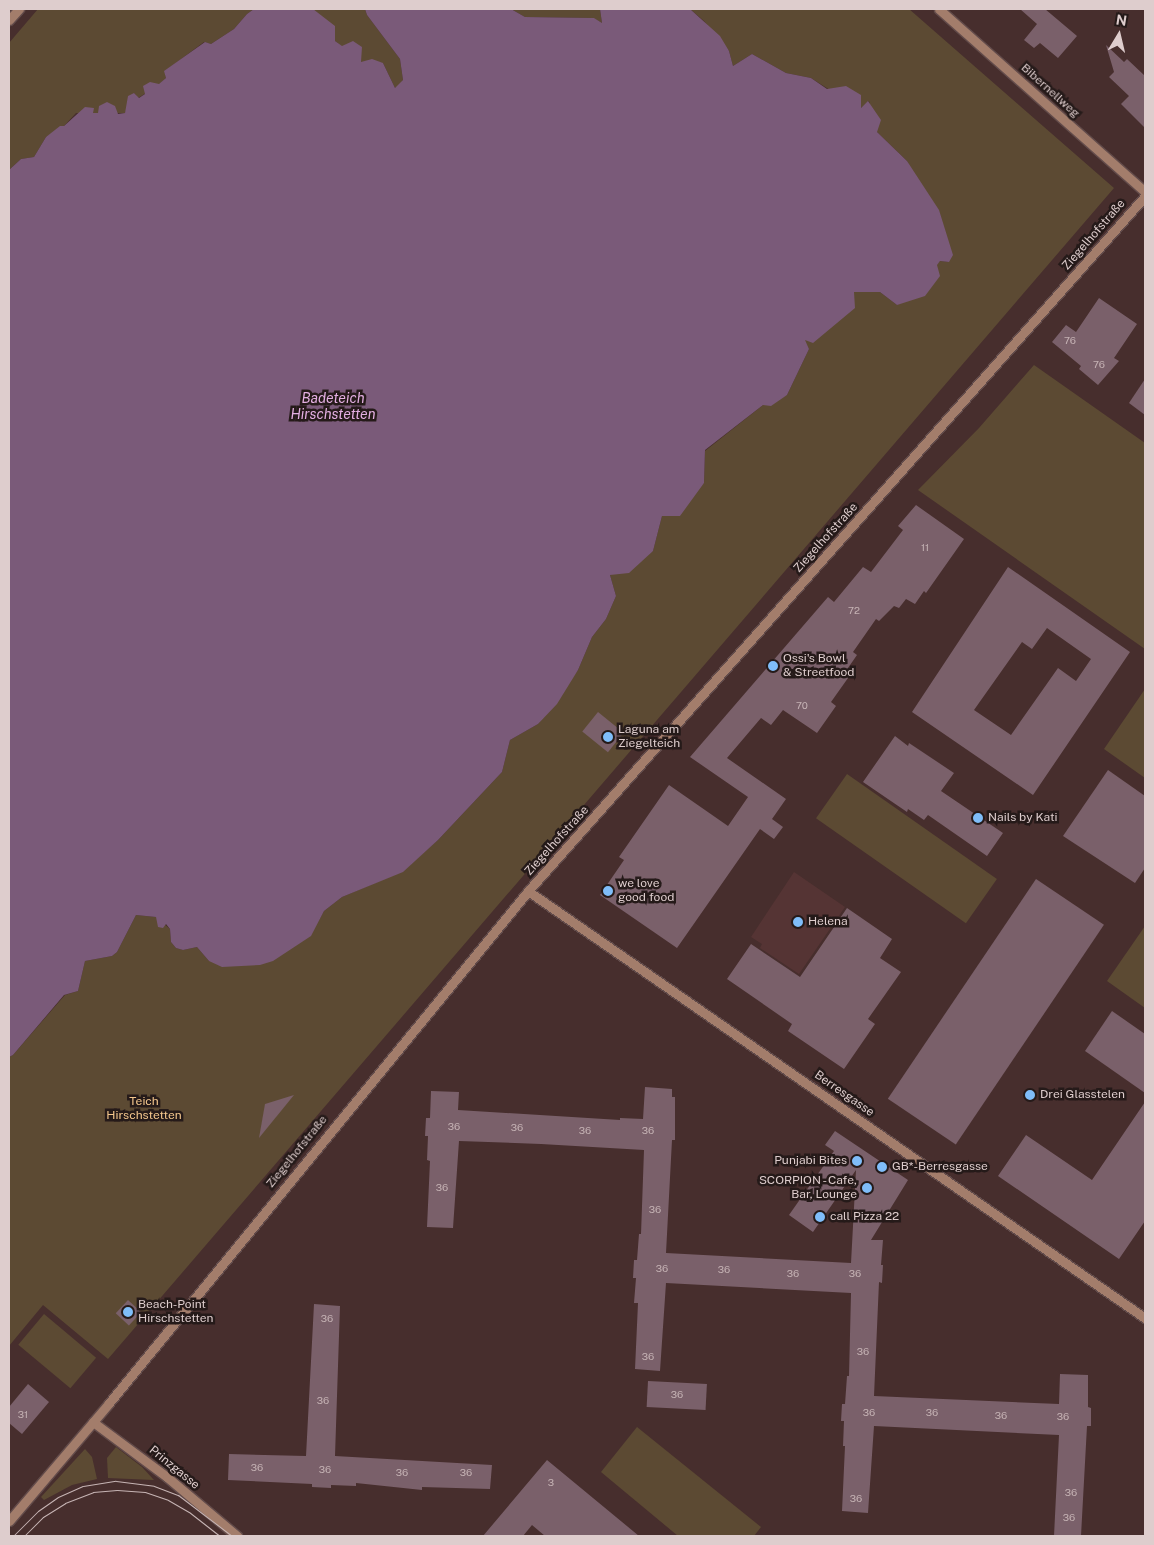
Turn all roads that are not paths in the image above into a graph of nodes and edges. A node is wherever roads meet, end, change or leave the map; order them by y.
1 (19, 9) edge
2 (939, 9) edge
3 (9, 20) edge
4 (1145, 192) edge
5 (1145, 196) edge
6 (528, 891) junction
7 (1145, 1318) edge
8 (93, 1422) junction
9 (9, 1521) edge
10 (237, 1536) edge

1 - 3 street
2 - 4 street, Bibernellweg
5 - 6 street, Ziegelhofstraße
6 - 7 street, Berresgasse
6 - 8 street, Ziegelhofstraße
8 - 9 street, Ziegelhofstraße
8 - 10 street, Prinzgasse

